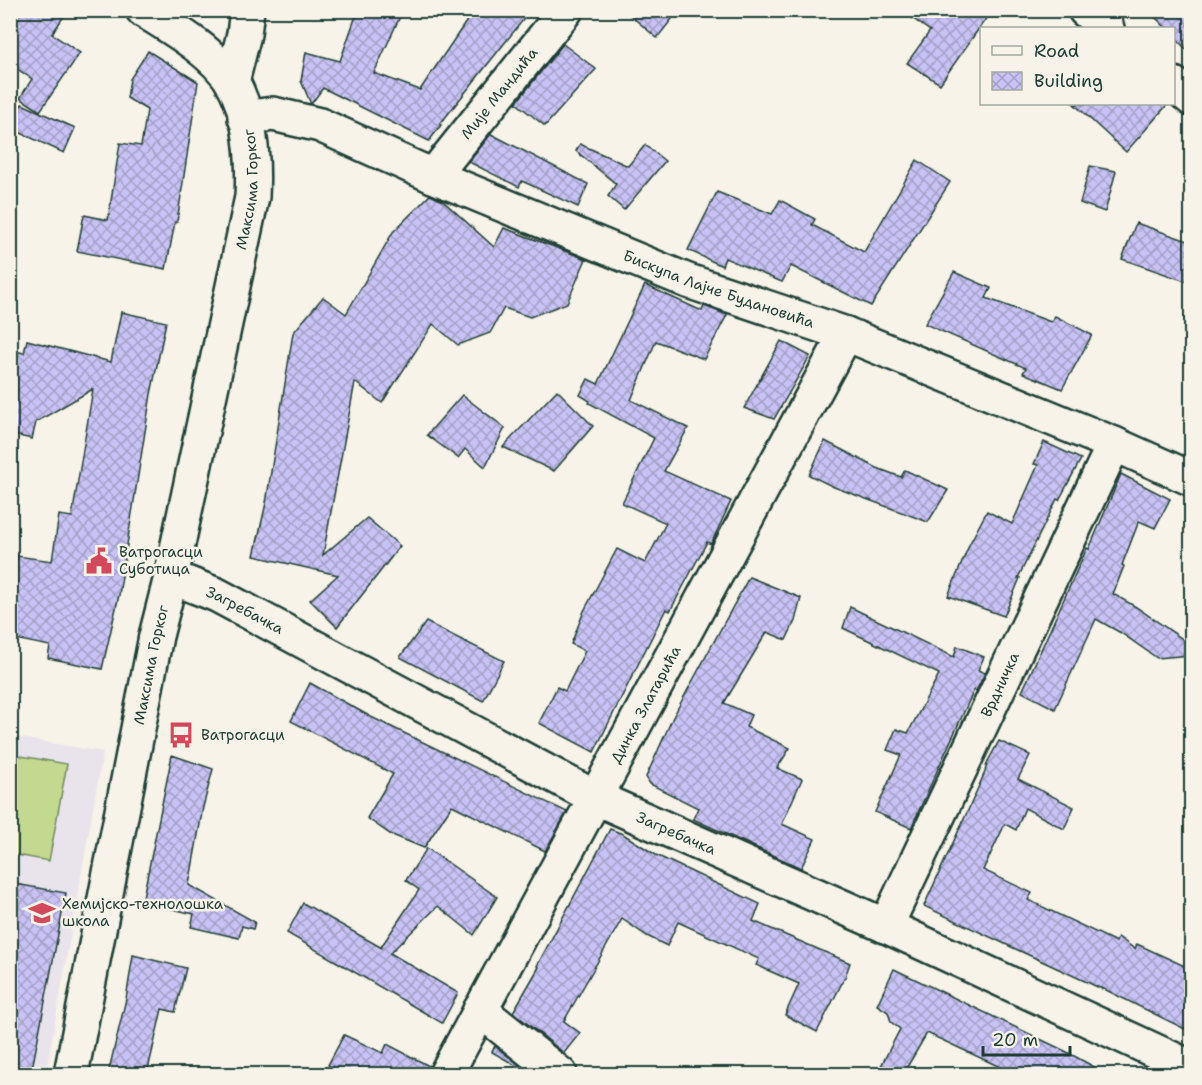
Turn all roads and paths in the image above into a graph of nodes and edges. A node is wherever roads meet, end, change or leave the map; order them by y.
1 (143, 10) edge
2 (247, 10) edge
3 (566, 10) edge
4 (1085, 10) edge
5 (1106, 27) edge
6 (232, 82) junction
7 (1175, 86) edge
8 (1191, 99) edge
9 (245, 118) junction
10 (433, 176) junction
11 (846, 334) junction
12 (1114, 444) junction
13 (1191, 479) edge
14 (171, 577) junction
15 (596, 798) junction
16 (886, 926) junction
17 (480, 1010) junction
18 (1191, 1068) edge
19 (70, 1074) edge
20 (446, 1074) edge
21 (560, 1074) edge

1 - 6 street, Максима Горког
2 - 6 street
3 - 10 street, Мије Мандића
4 - 5 street
6 - 9 street, Максима Горког
7 - 8 street
9 - 10 street, Бискупа Лајче Будановића
9 - 14 street, Максима Горког
10 - 11 street, Бискупа Лајче Будановића
11 - 12 street, Бискупа Лајче Будановића
11 - 15 street, Динка Златарића
12 - 13 street, Бискупа Лајче Будановића
12 - 16 street, Врдничка
14 - 15 street, Загребачка
14 - 19 street, Максима Горког
15 - 16 street, Загребачка
15 - 17 street, Динка Златарића
16 - 18 street, Загребачка
17 - 20 street, Динка Златарића
17 - 21 street

